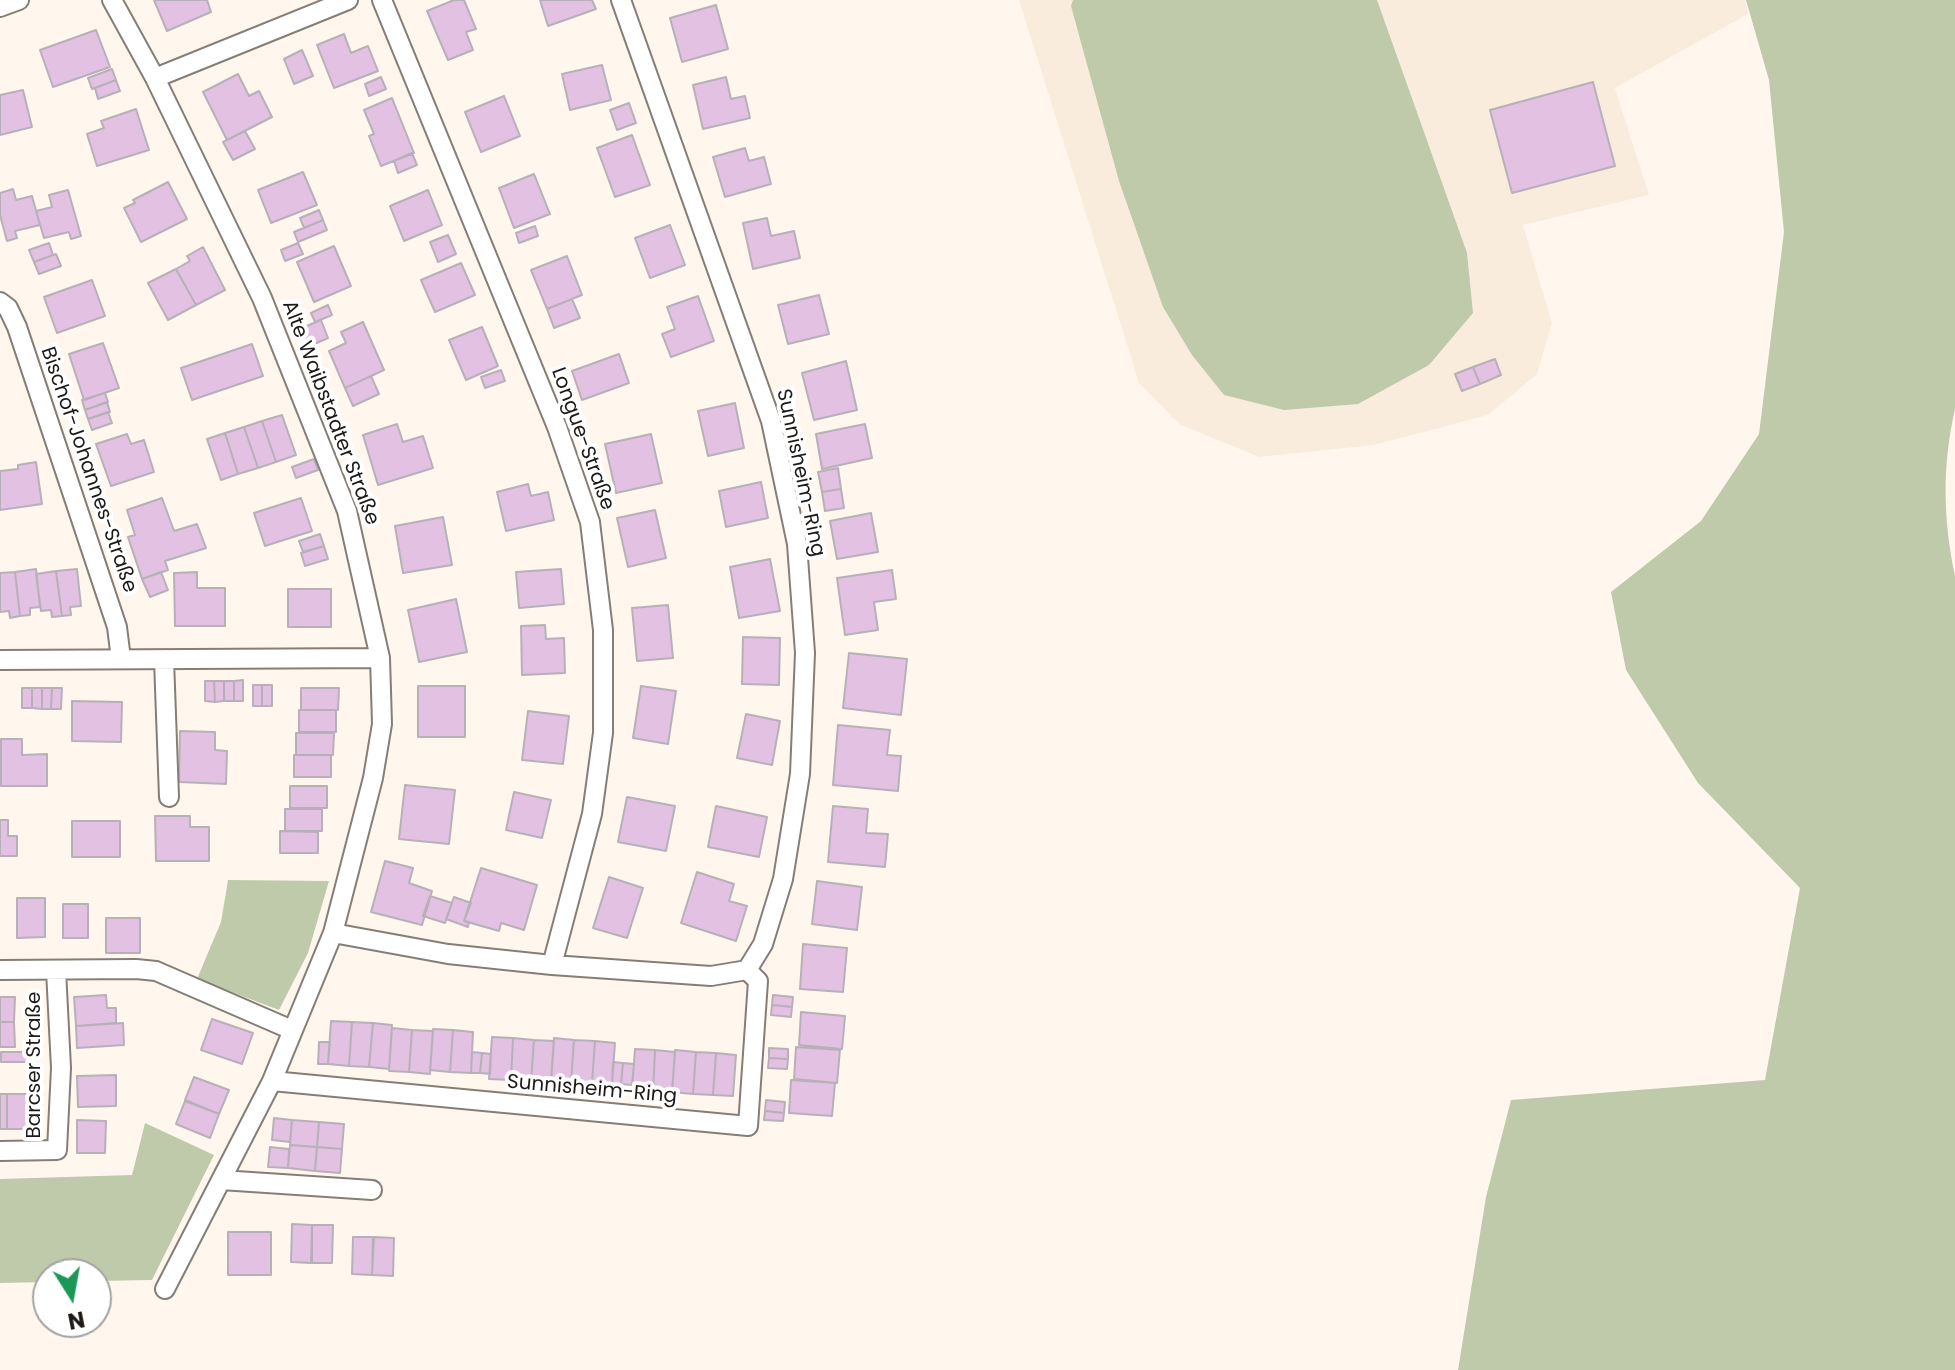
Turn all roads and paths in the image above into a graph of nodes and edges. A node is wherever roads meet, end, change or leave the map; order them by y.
1 (19, 0) edge
2 (112, 0) edge
3 (348, 0) edge
4 (382, 0) edge
5 (621, 0) edge
6 (0, 7) edge
7 (155, 78) junction
8 (0, 302) edge
9 (380, 658) junction
10 (121, 659) junction
11 (0, 660) edge
12 (164, 660) junction
13 (169, 797) dead end
14 (333, 933) junction
15 (552, 965) junction
16 (0, 970) edge
17 (56, 970) junction
18 (747, 970) junction
19 (292, 1030) junction
20 (272, 1081) junction
21 (0, 1151) edge
22 (221, 1180) junction
23 (372, 1190) dead end
24 (165, 1289) dead end

1 - 6 street
2 - 7 street, Alte Waibstadter Straße
3 - 7 street
4 - 15 street, Longue-Straße
5 - 18 street, Sunnisheim-Ring
7 - 9 street, Alte Waibstadter Straße
8 - 10 street, Bischof-Johannes-Straße
9 - 12 street
9 - 14 street, Alte Waibstadter Straße
10 - 11 street
10 - 12 street
12 - 13 street
14 - 15 street
14 - 19 street, Alte Waibstadter Straße
15 - 18 street
16 - 17 street, Barcser Straße
17 - 19 street, Barcser Straße
17 - 21 street, Barcser Straße
18 - 20 street, Sunnisheim-Ring
19 - 20 street, Alte Waibstadter Straße
20 - 22 street, Alte Waibstadter Straße
22 - 23 street
22 - 24 street, Alte Waibstadter Straße

